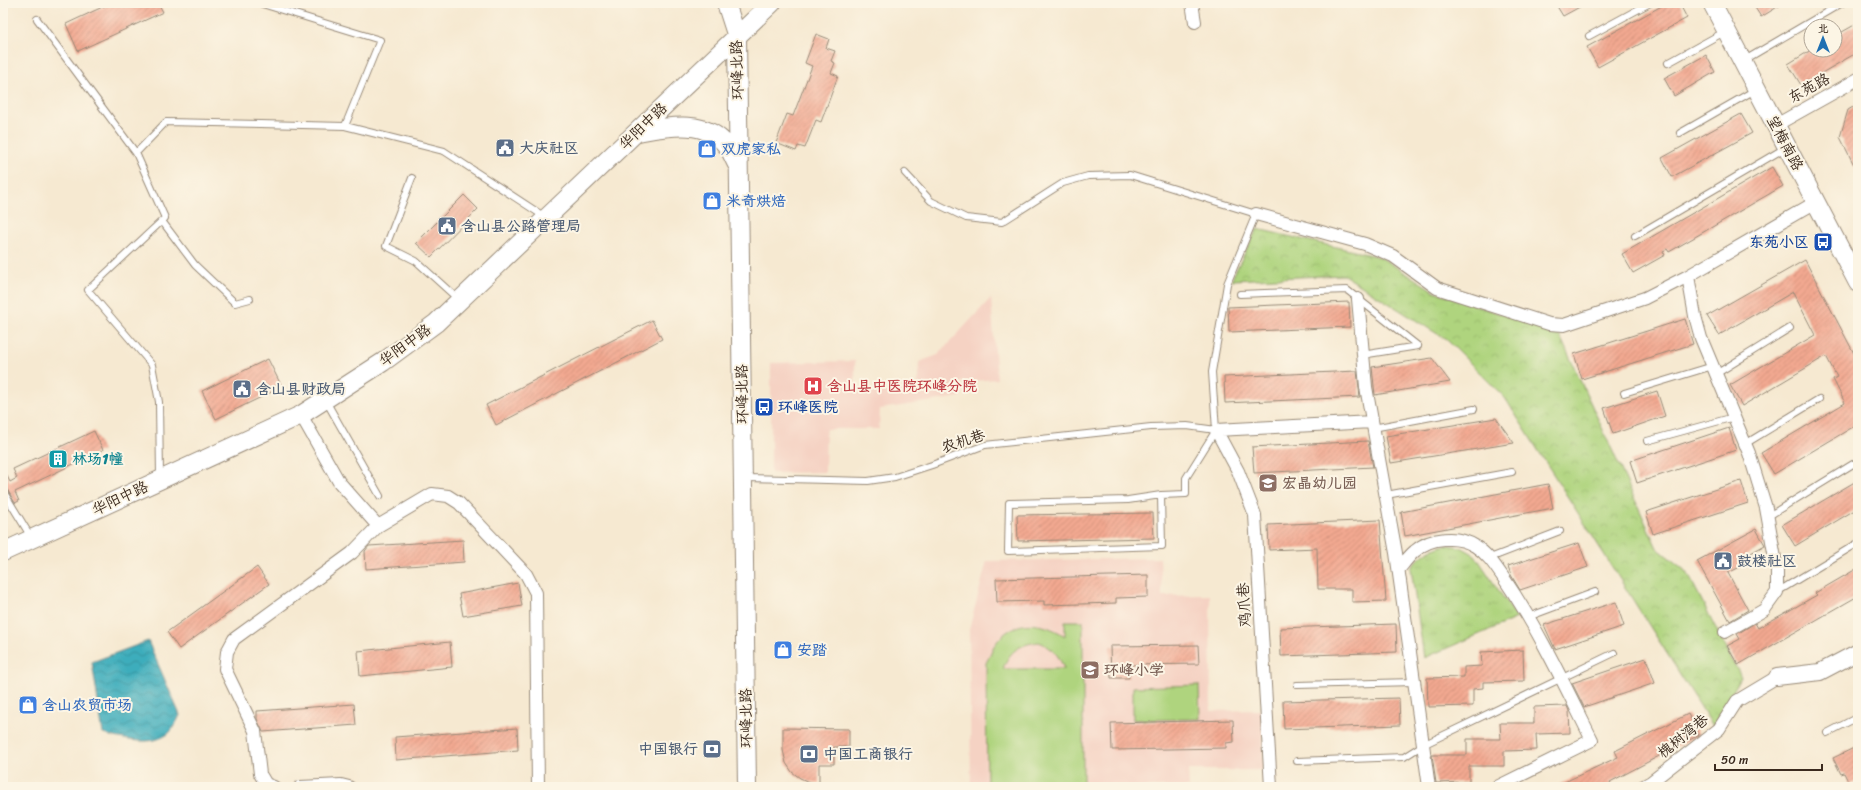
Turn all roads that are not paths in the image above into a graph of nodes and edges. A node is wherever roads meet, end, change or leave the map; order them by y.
1 (260, 3) edge
2 (726, 3) edge
3 (772, 3) edge
4 (1192, 3) edge
5 (1650, 3) edge
6 (1712, 3) edge
7 (1842, 3) edge
8 (37, 19) dead end
9 (1195, 22) dead end
10 (1726, 31) junction
11 (1590, 36) dead end
12 (737, 37) junction
13 (1743, 62) junction
14 (1668, 63) dead end
15 (1858, 79) edge
16 (1757, 89) junction
17 (1776, 125) junction
18 (345, 126) junction
19 (637, 132) junction
20 (1680, 133) dead end
21 (1787, 147) junction
22 (136, 153) junction
23 (738, 168) junction
24 (905, 173) dead end
25 (412, 178) dead end
26 (1816, 202) junction
27 (1256, 214) junction
28 (546, 218) junction
29 (162, 221) junction
30 (1635, 236) dead end
31 (1688, 276) junction
32 (1858, 283) edge
33 (1240, 294) dead end
34 (250, 299) dead end
35 (1358, 299) junction
36 (460, 301) junction
37 (1790, 328) dead end
38 (1362, 355) junction
39 (1715, 370) junction
40 (1624, 393) dead end
41 (326, 399) junction
42 (1819, 399) dead end
43 (1474, 409) dead end
44 (301, 415) junction
45 (1734, 417) junction
46 (1373, 425) junction
47 (1216, 430) junction
48 (1647, 441) dead end
49 (1745, 444) junction
50 (1853, 464) dead end
51 (1512, 472) dead end
52 (743, 478) junction
53 (160, 480) junction
54 (3, 491) edge
55 (1160, 495) junction
56 (1386, 495) junction
57 (380, 496) dead end
58 (1767, 517) junction
59 (378, 526) junction
60 (1560, 531) dead end
61 (32, 539) junction
62 (1858, 543) edge
63 (3, 552) edge
64 (1490, 558) junction
65 (1399, 569) junction
66 (1595, 592) dead end
67 (1777, 592) junction
68 (1528, 617) junction
69 (1725, 632) dead end
70 (1858, 652) edge
71 (1614, 653) dead end
72 (1777, 677) joint
73 (1561, 679) junction
74 (1414, 682) junction
75 (1297, 686) dead end
76 (1858, 717) edge
77 (1827, 733) dead end
78 (1423, 746) junction
79 (1296, 761) dead end
80 (274, 787) edge
81 (300, 787) edge
82 (349, 787) edge
83 (538, 787) edge
84 (747, 787) edge
85 (1271, 787) edge
86 (1429, 787) edge
87 (1497, 787) edge
88 (1642, 787) edge

1 - 18 lane
2 - 12 main road, 环峰北路
3 - 12 main road, 华阳中路
4 - 9 street
5 - 11 lane
6 - 10 main road, 望梅南路
7 - 13 lane
8 - 22 lane
10 - 13 main road, 望梅南路
10 - 14 lane
12 - 19 main road, 华阳中路
12 - 23 main road, 环峰北路
13 - 16 main road, 望梅南路
15 - 17 street, 东苑路
16 - 17 main road, 望梅南路
16 - 20 lane
17 - 21 main road, 望梅南路
18 - 22 lane
18 - 28 lane
19 - 23 main road
19 - 28 main road, 华阳中路
21 - 26 main road, 望梅南路
21 - 30 lane
22 - 29 lane
23 - 52 main road, 环峰北路
24 - 27 lane
25 - 36 lane
26 - 31 street
26 - 32 main road, 望梅南路
27 - 31 street
27 - 47 lane
28 - 36 main road, 华阳中路
29 - 34 lane
29 - 53 lane
31 - 39 street
33 - 35 lane
35 - 38 street
35 - 38 lane
36 - 41 main road, 华阳中路
37 - 39 lane
38 - 46 street
39 - 40 lane
39 - 45 street
41 - 44 main road, 华阳中路
41 - 57 lane
42 - 49 lane
43 - 46 lane
44 - 53 main road, 华阳中路
44 - 59 street
45 - 48 lane
45 - 49 street
46 - 47 street
46 - 56 street
47 - 52 lane, 农机巷
47 - 55 lane
47 - 85 street, 鸡爪巷
49 - 58 street
50 - 58 lane
51 - 56 lane
52 - 84 main road, 环峰北路
53 - 61 main road, 华阳中路
54 - 61 lane
55 - 55 lane
56 - 65 street
58 - 67 street
59 - 80 street
59 - 83 street
60 - 64 lane
61 - 63 main road, 华阳中路
62 - 67 lane
64 - 65 street
64 - 68 street
65 - 74 street
66 - 68 lane
67 - 69 street
68 - 73 street
70 - 72 street
71 - 73 lane
72 - 88 street, 槐树湾巷
73 - 78 lane
73 - 87 street
74 - 75 lane
74 - 78 street
76 - 77 lane
78 - 79 lane
78 - 86 street
81 - 82 street

